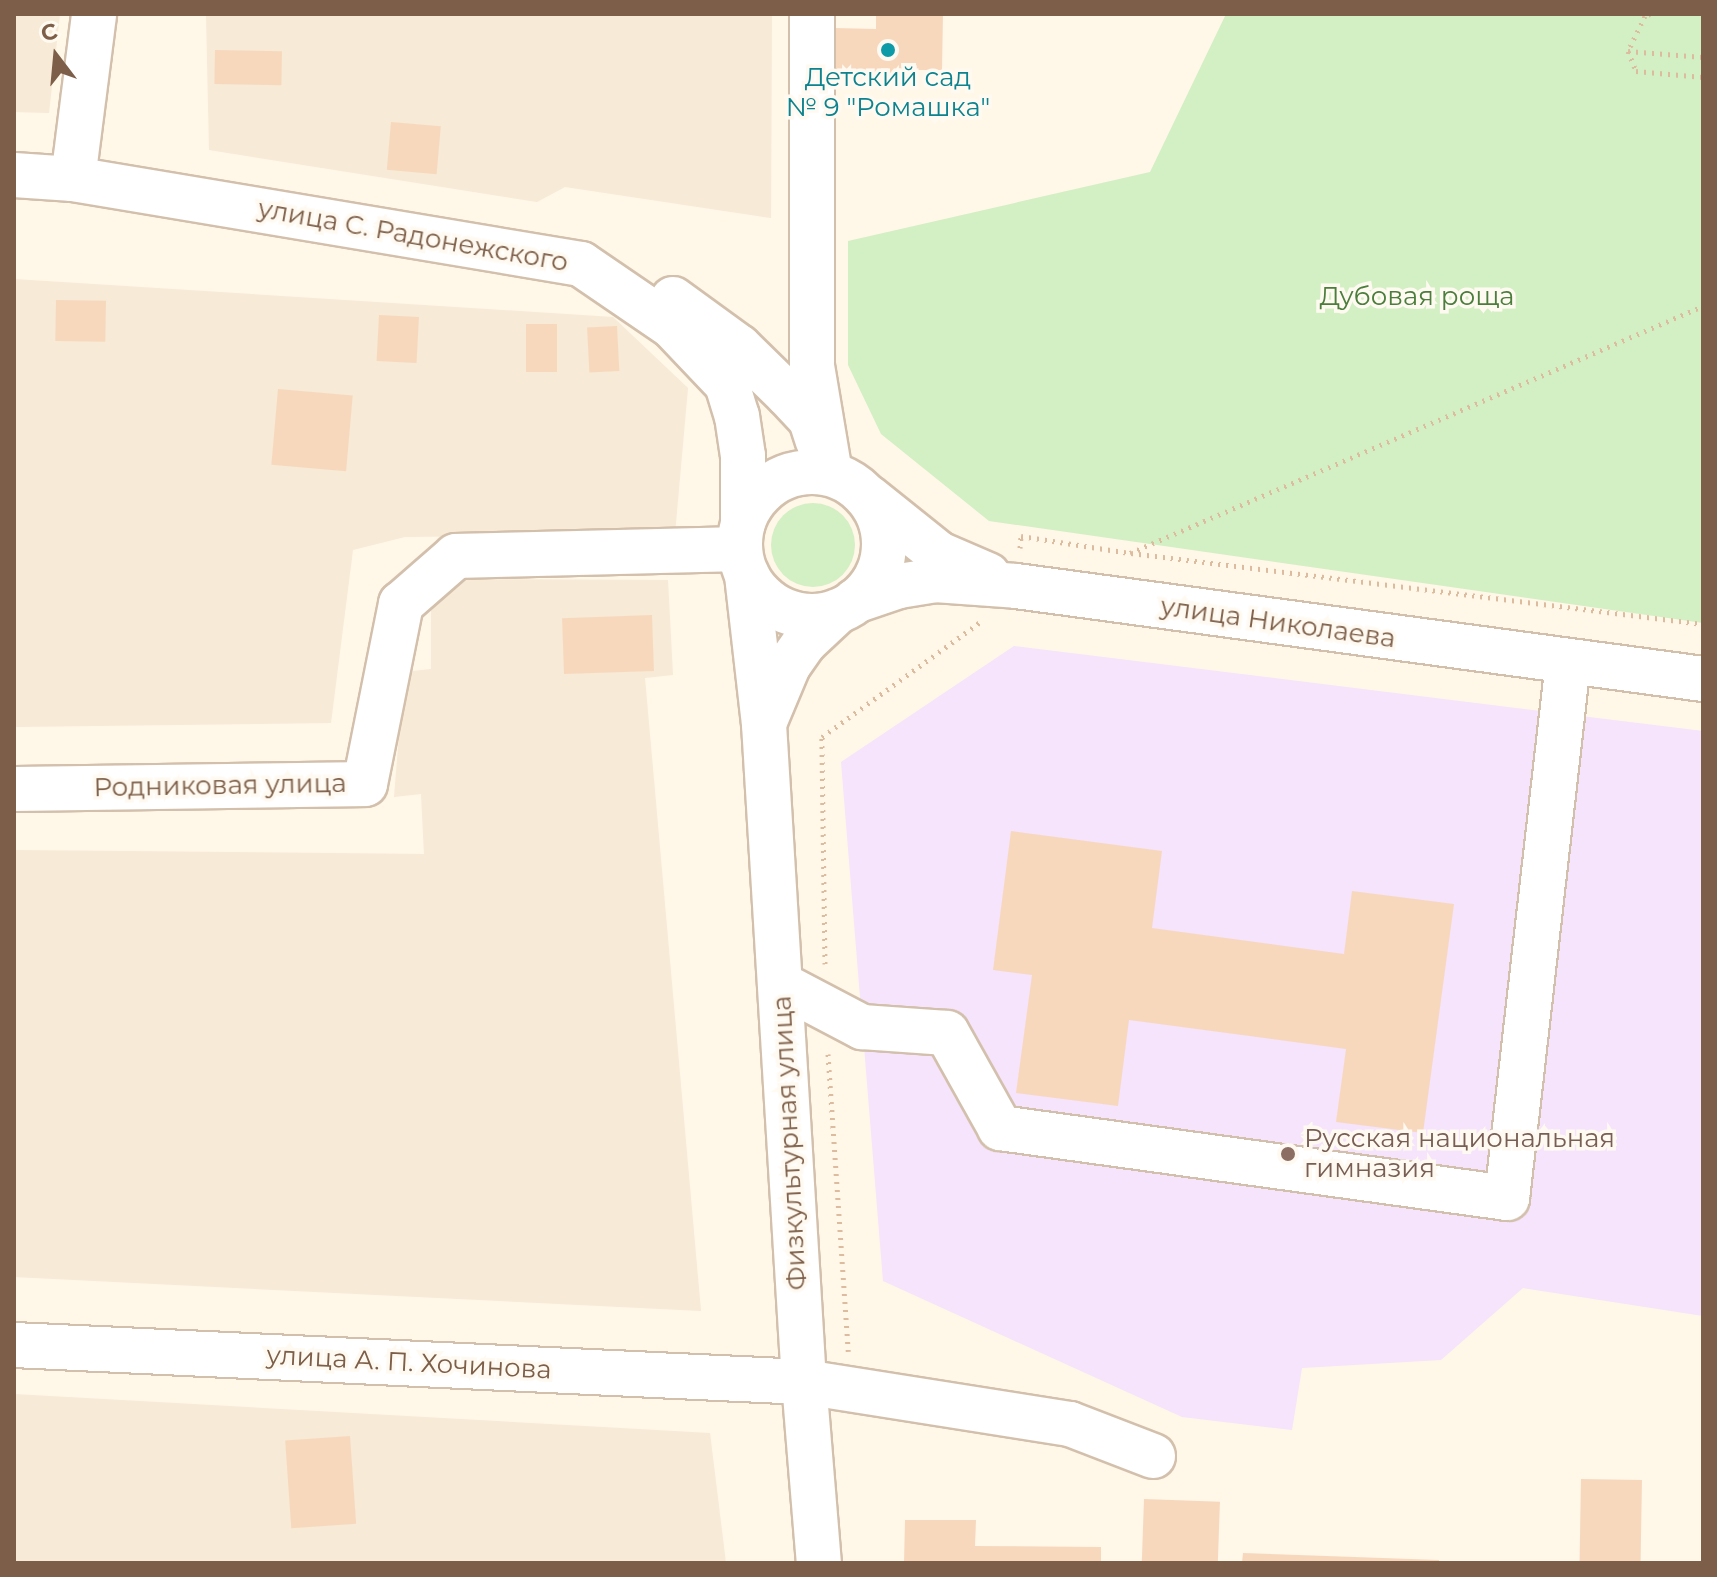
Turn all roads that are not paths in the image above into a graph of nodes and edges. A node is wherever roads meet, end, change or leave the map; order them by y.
1 (94, 14) edge
2 (812, 14) edge
3 (14, 175) edge
4 (73, 179) junction
5 (581, 264) junction
6 (847, 484) junction
7 (743, 549) junction
8 (1016, 586) junction
9 (846, 606) junction
10 (1568, 663) junction
11 (1703, 679) edge
12 (764, 724) junction
13 (14, 789) edge
14 (780, 984) junction
15 (14, 1345) edge
16 (804, 1382) junction
17 (1153, 1456) dead end
18 (819, 1563) edge

1 - 4 street
2 - 6 street, Физкультурная улица
3 - 4 street, улица С. Радонежского
4 - 5 street, улица С. Радонежского
5 - 6 street
5 - 7 street, улица С. Радонежского
6 - 7 street
6 - 8 street
6 - 9 street, Физкультурная улица
7 - 9 street
7 - 12 street, Физкультурная улица
7 - 13 street, Родниковая улица
8 - 9 street, улица Николаева
8 - 10 street, улица Николаева
9 - 12 street, Физкультурная улица
10 - 11 street, улица Николаева
10 - 14 street
12 - 14 street, Физкультурная улица
14 - 16 street, Физкультурная улица
15 - 16 street, улица А. П. Хочинова
16 - 17 street, улица А. П. Хочинова
16 - 18 street, Физкультурная улица

